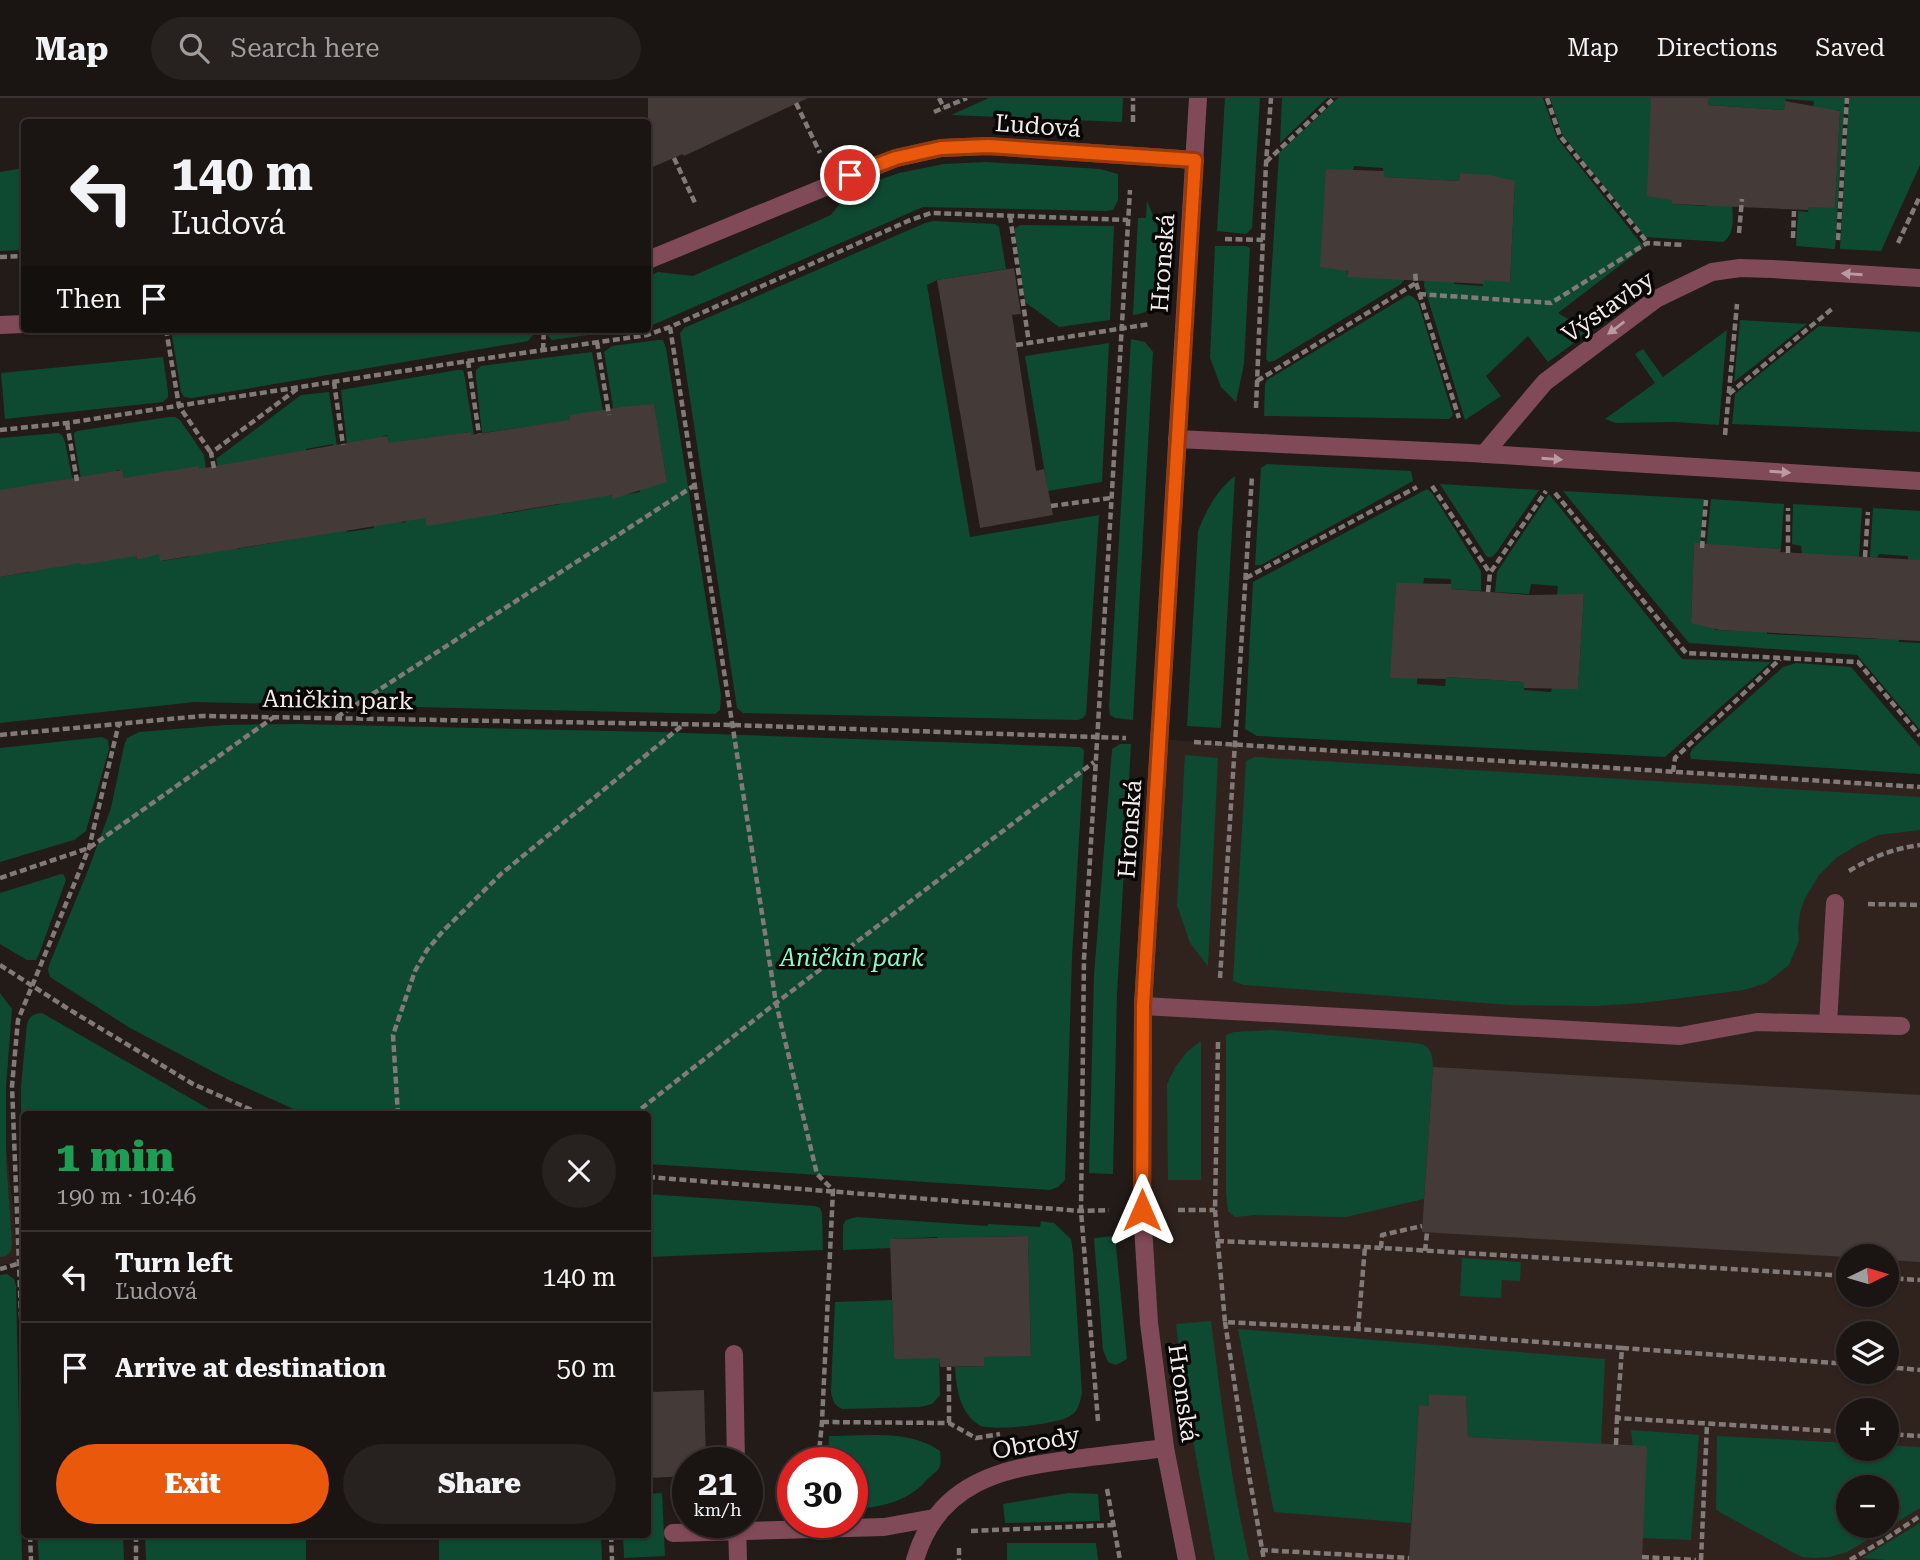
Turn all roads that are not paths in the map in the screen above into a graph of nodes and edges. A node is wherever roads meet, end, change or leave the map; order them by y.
1 (1198, 98) edge
2 (1195, 160) junction
3 (651, 259) edge
4 (1920, 278) edge
5 (21, 324) edge
6 (0, 326) edge
7 (1177, 439) junction
8 (1477, 454) junction
9 (1920, 481) edge
10 (1835, 903) road end
11 (1143, 1006) junction
12 (1828, 1024) junction
13 (1901, 1026) dead end
14 (734, 1354) dead end
15 (736, 1447) edge
16 (1165, 1448) junction
17 (934, 1518) junction
18 (763, 1527) edge
19 (737, 1538) edge
20 (738, 1560) edge
21 (915, 1560) edge
22 (1187, 1560) edge

1 - 2 street, Hronská
2 - 3 street, Ľudová
2 - 7 street, Hronská
4 -> 8 street, Výstavby
5 - 6 street
7 - 8 street
7 - 11 street, Hronská
8 -> 9 street
10 - 12 street
11 - 12 street
11 - 16 street, Hronská
12 - 13 street
14 - 15 street
16 - 17 street, Obrody
16 - 22 street, Hronská
17 - 18 street
17 - 21 street, Obrody
19 - 20 street

